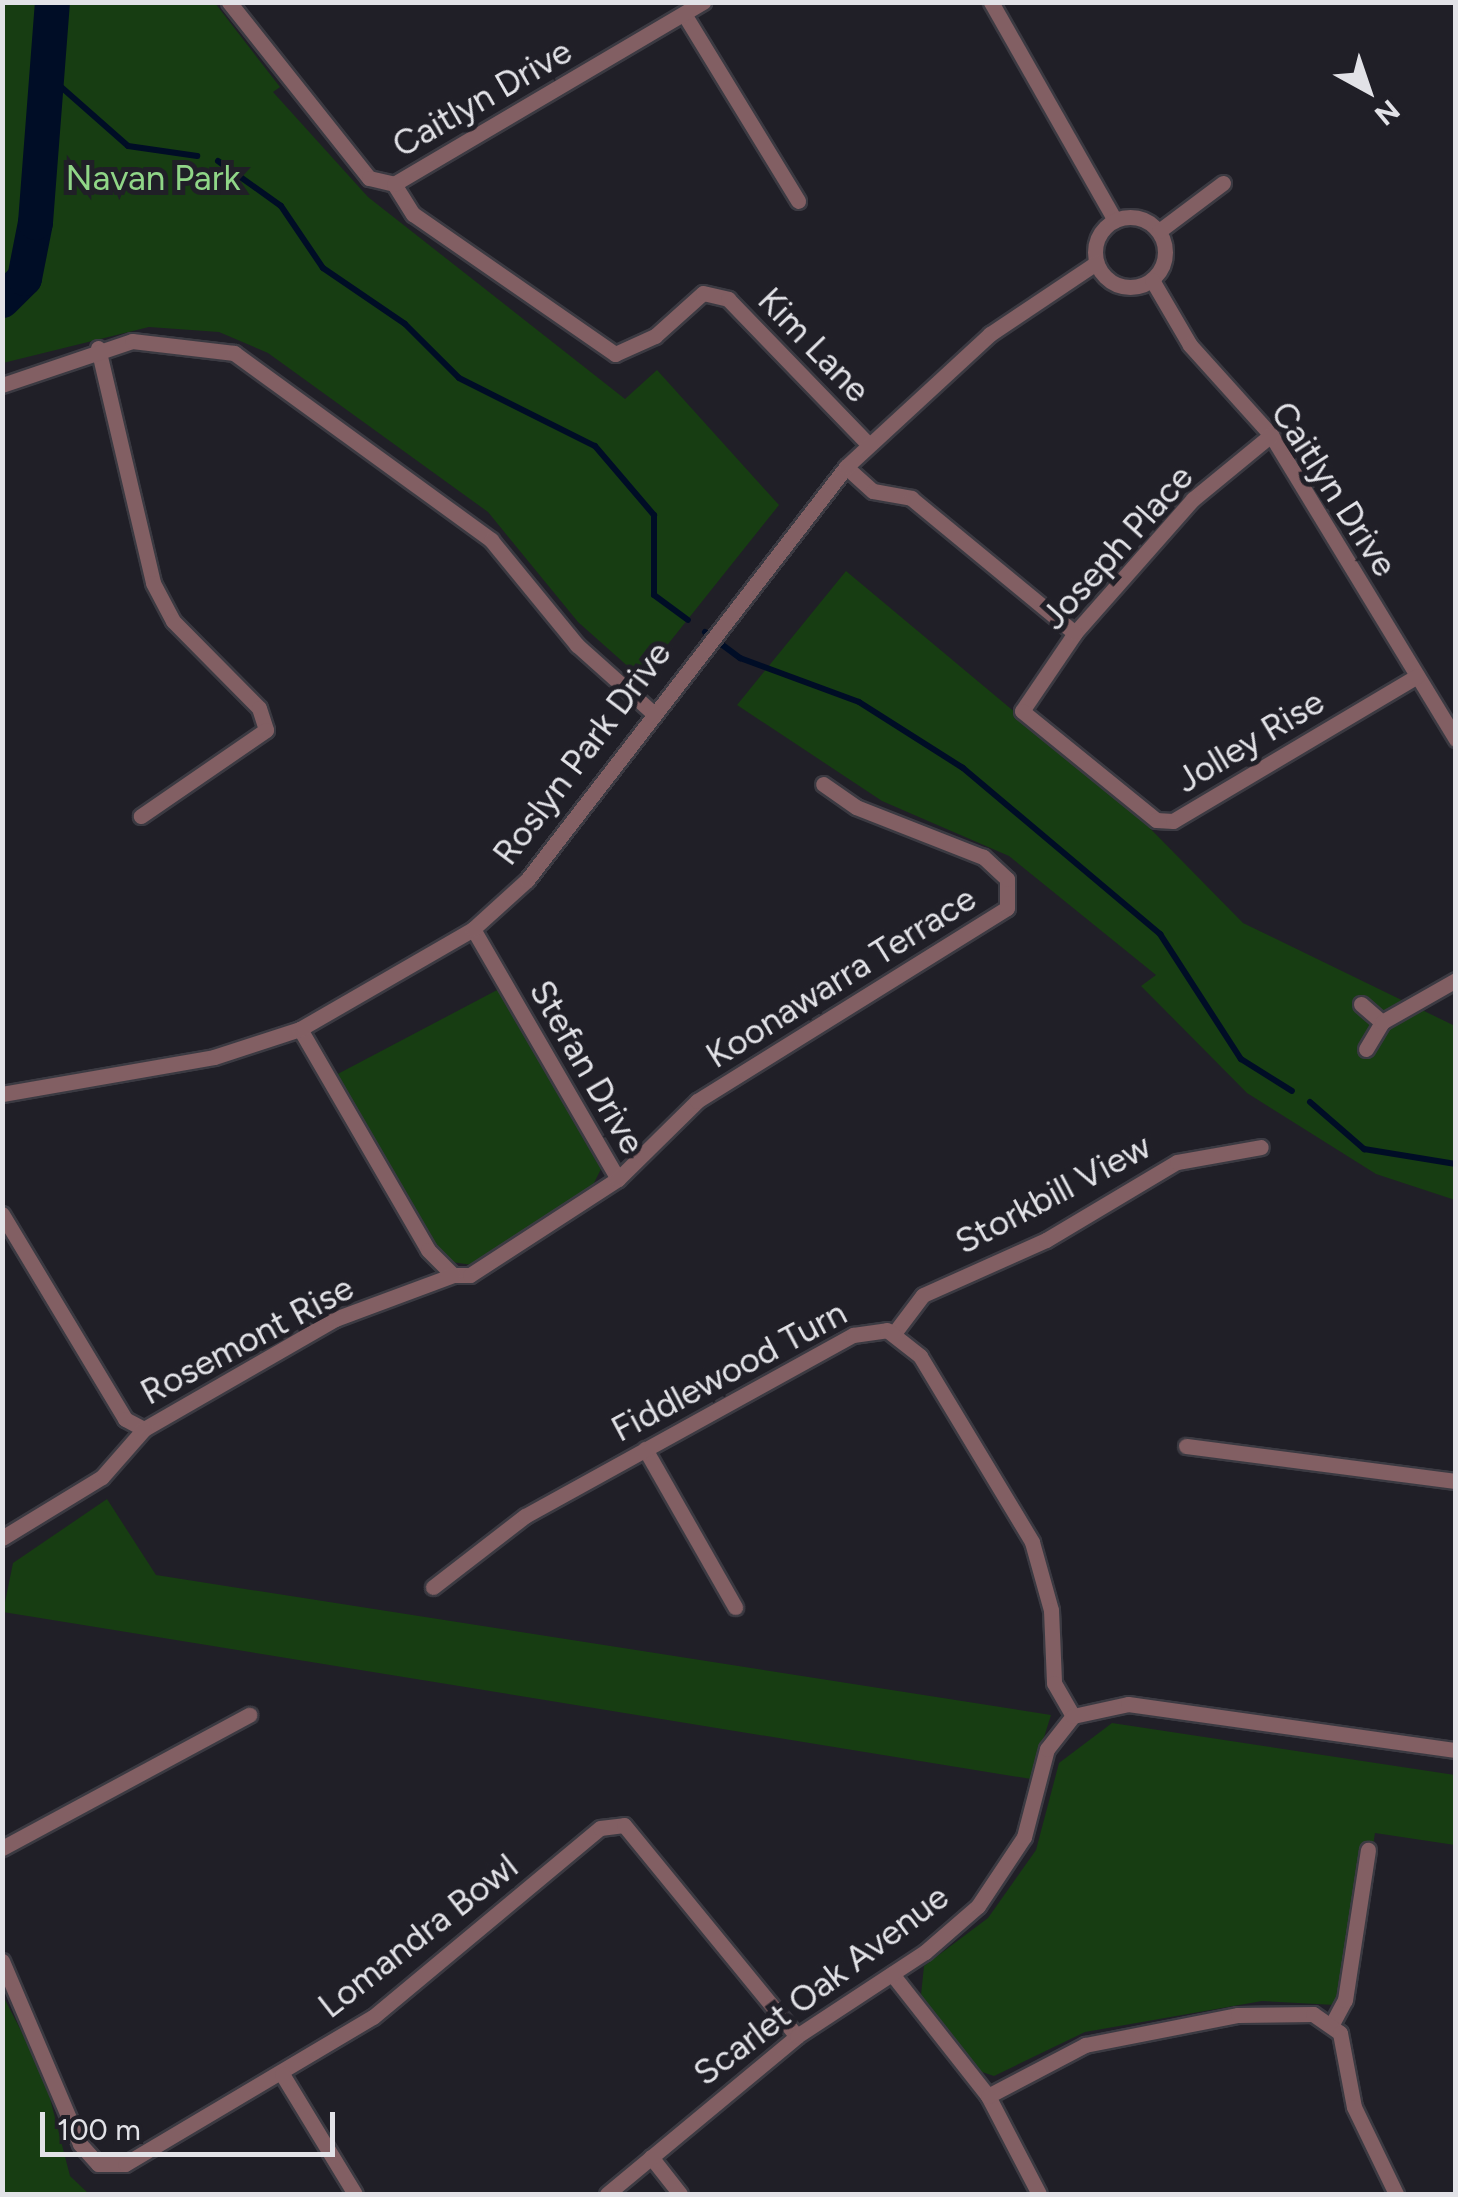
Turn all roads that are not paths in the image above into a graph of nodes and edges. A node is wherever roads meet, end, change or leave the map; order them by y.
1 (230, 2) edge
2 (703, 2) edge
3 (991, 2) edge
4 (684, 14) junction
5 (394, 184) junction
6 (1223, 184) dead end
7 (798, 201) dead end
8 (1115, 220) junction
9 (1159, 232) junction
10 (1096, 263) junction
11 (1152, 280) junction
12 (98, 348) junction
13 (2, 385) edge
14 (1271, 435) junction
15 (868, 444) junction
16 (846, 467) junction
17 (1076, 633) junction
18 (1416, 676) junction
19 (653, 712) junction
20 (1022, 712) joint
21 (1456, 739) edge
22 (823, 784) dead end
23 (141, 816) dead end
24 (472, 929) junction
25 (1456, 980) edge
26 (1361, 1004) dead end
27 (1382, 1022) junction
28 (300, 1029) junction
29 (1366, 1049) dead end
30 (2, 1094) edge
31 (1261, 1146) dead end
32 (618, 1178) junction
33 (2, 1214) edge
34 (453, 1275) junction
35 (895, 1332) junction
36 (144, 1429) junction
37 (1186, 1446) dead end
38 (645, 1449) junction
39 (1456, 1481) edge
40 (2, 1538) edge
41 (433, 1587) dead end
42 (735, 1607) dead end
43 (249, 1714) dead end
44 (1073, 1716) junction
45 (1456, 1750) edge
46 (2, 1848) edge
47 (1368, 1850) dead end
48 (2, 1961) edge
49 (892, 1974) junction
50 (1332, 2024) junction
51 (797, 2036) junction
52 (282, 2074) junction
53 (988, 2096) junction
54 (651, 2157) junction
55 (355, 2194) edge
56 (608, 2194) edge
57 (680, 2194) edge
58 (1039, 2194) edge
59 (1396, 2194) edge

1 - 5 street
2 - 4 street, Caitlyn Drive
3 - 8 street
4 - 5 street, Caitlyn Drive
4 - 7 street
5 - 15 street, Kim Lane
6 - 9 street
8 - 9 street
8 - 10 street
9 - 11 street
10 - 11 street
10 - 15 street, Roslyn Park Drive
11 - 14 street, Caitlyn Drive
12 - 13 street
12 - 19 street
12 - 23 street
14 - 17 street, Joseph Place
14 - 18 street, Caitlyn Drive
15 - 16 street, Roslyn Park Drive
16 - 17 street
16 - 19 street, Roslyn Park Drive
17 - 20 street, Joseph Place
18 - 20 street, Jolley Rise
18 - 21 street, Caitlyn Drive
19 - 24 street, Roslyn Park Drive
22 - 32 street, Koonawarra Terrace
24 - 28 street, Roslyn Park Drive
24 - 32 street, Stefan Drive
25 - 27 street
26 - 27 street
27 - 29 street
28 - 30 street, Roslyn Park Drive
28 - 34 street
31 - 35 street, Storkbill View
32 - 34 street, Stefan Drive
33 - 36 street, Rosemont Rise
34 - 36 street, Rosemont Rise
35 - 38 street, Fiddlewood Turn
35 - 44 street, Fiddlewood Turn
36 - 40 street
37 - 39 street
38 - 41 street, Fiddlewood Turn
38 - 42 street
43 - 46 street
44 - 45 street
44 - 49 street, Scarlet Oak Avenue
47 - 50 street
48 - 52 street, Lomandra Bowl
49 - 51 street, Scarlet Oak Avenue
49 - 53 street
50 - 53 street
50 - 59 street
51 - 52 street, Lomandra Bowl
51 - 54 street, Scarlet Oak Avenue
52 - 55 street
53 - 58 street
54 - 56 street, Scarlet Oak Avenue
54 - 57 street

